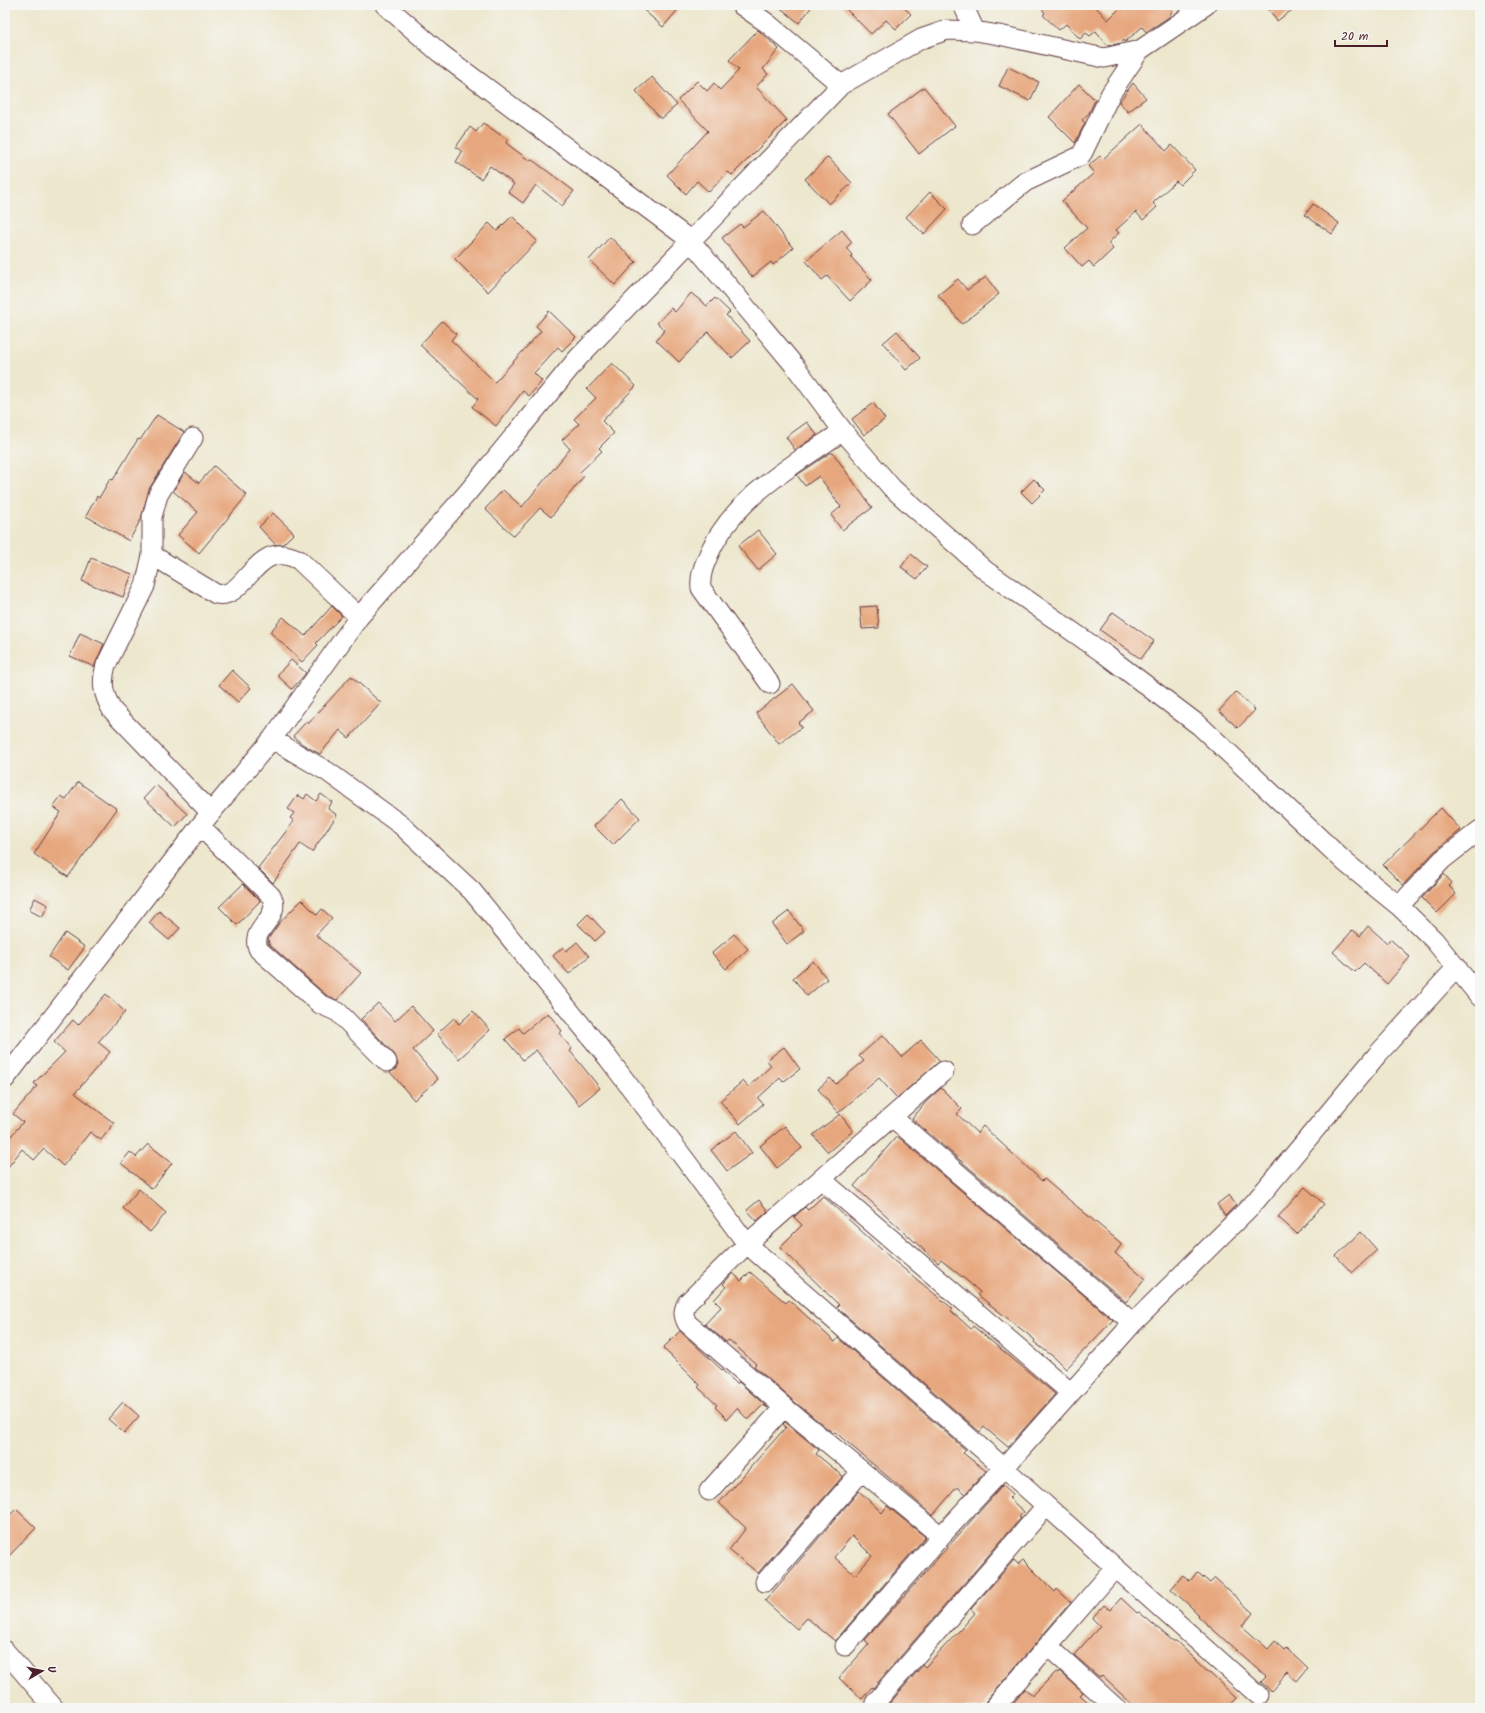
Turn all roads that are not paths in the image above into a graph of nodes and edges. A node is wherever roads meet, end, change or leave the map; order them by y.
1 (385, 5) edge
2 (741, 5) edge
3 (963, 5) edge
4 (1206, 5) edge
5 (975, 31) junction
6 (1140, 50) junction
7 (841, 85) junction
8 (972, 224) dead end
9 (690, 240) junction
10 (843, 431) junction
11 (193, 438) dead end
12 (152, 555) junction
13 (359, 617) junction
14 (770, 684) dead end
15 (272, 739) junction
16 (206, 819) junction
17 (1480, 830) edge
18 (1399, 906) junction
19 (1457, 967) junction
20 (1480, 997) edge
21 (387, 1062) dead end
22 (944, 1071) dead end
23 (5, 1079) edge
24 (892, 1117) junction
25 (821, 1179) junction
26 (747, 1244) junction
27 (1133, 1323) junction
28 (1070, 1392) junction
29 (784, 1407) junction
30 (1004, 1468) junction
31 (862, 1472) junction
32 (709, 1491) dead end
33 (1046, 1506) junction
34 (941, 1536) junction
35 (1115, 1568) junction
36 (765, 1582) dead end
37 (845, 1646) dead end
38 (1048, 1646) junction
39 (5, 1651) edge
40 (1258, 1695) dead end
41 (875, 1703) dead end
42 (54, 1708) edge
43 (994, 1708) edge
44 (1116, 1708) edge

1 - 9 street
2 - 7 street
3 - 5 street
4 - 6 street
5 - 6 street
5 - 7 street
6 - 8 street
7 - 9 street
9 - 10 street
9 - 13 street
10 - 14 street
10 - 18 street
11 - 12 street
12 - 13 street
12 - 16 street
13 - 15 street
15 - 16 street
15 - 26 street
16 - 21 street
16 - 23 street
17 - 18 street
18 - 19 street
19 - 20 street
19 - 27 street
22 - 24 street
24 - 25 street
24 - 27 street
25 - 26 street
25 - 28 street
26 - 29 street
26 - 30 street
27 - 28 street
28 - 30 street
29 - 31 street
29 - 32 street
30 - 33 street
30 - 34 street
31 - 34 street
31 - 36 street
33 - 35 street
33 - 41 street
34 - 37 street
35 - 38 street
35 - 40 street
38 - 43 street
38 - 44 street
39 - 42 street

